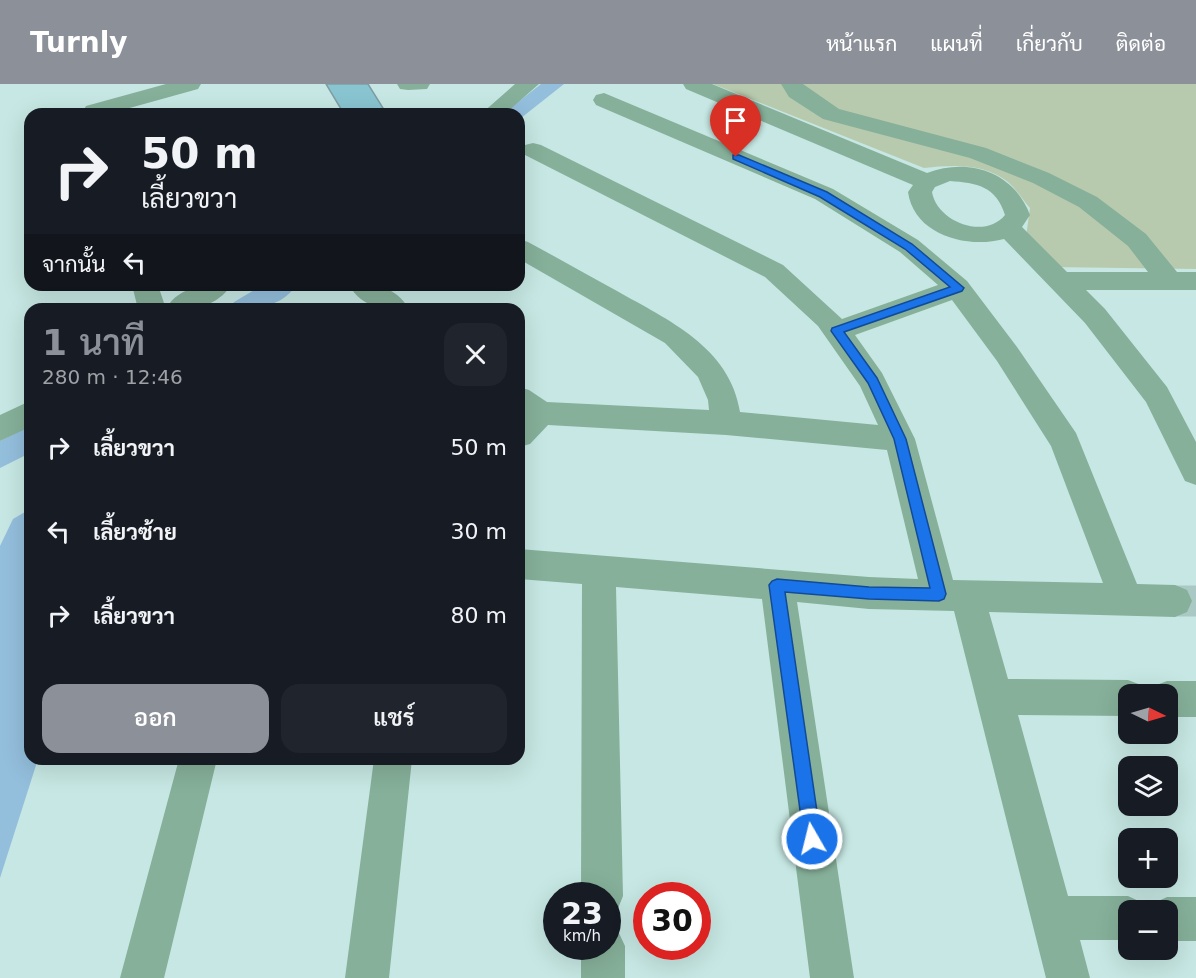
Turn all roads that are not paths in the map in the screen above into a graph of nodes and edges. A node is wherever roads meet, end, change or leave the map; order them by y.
1 (190, 84) edge
2 (408, 84) edge
3 (419, 84) edge
4 (528, 84) edge
5 (694, 84) edge
6 (792, 84) edge
7 (604, 100) dead end
8 (92, 106) edge
9 (499, 108) edge
10 (533, 150) dead end
11 (927, 182) junction
12 (1008, 228) junction
13 (525, 251) edge
14 (1060, 281) junction
15 (1183, 281) edge
16 (958, 288) junction
17 (208, 291) edge
18 (370, 291) edge
19 (189, 303) edge
20 (387, 303) edge
21 (837, 331) junction
22 (530, 406) edge
23 (24, 415) edge
24 (726, 423) junction
25 (0, 429) edge
26 (900, 439) junction
27 (1196, 472) edge
28 (525, 564) edge
29 (599, 570) junction
30 (777, 585) junction
31 (953, 595) junction
32 (1126, 599) junction
33 (1175, 601) tunnel mouth
34 (995, 697) junction
35 (1118, 698) edge
36 (1178, 699) edge
37 (1196, 699) edge
38 (196, 765) edge
39 (392, 765) edge
40 (602, 882) edge
41 (1053, 918) junction
42 (1118, 918) edge
43 (1178, 919) edge
44 (1196, 919) edge
45 (603, 960) edge
46 (142, 978) edge
47 (368, 978) edge
48 (603, 978) edge
49 (832, 978) edge
50 (1068, 978) edge

1 - 8 street
2 - 3 street
4 - 9 street
5 - 11 street
6 - 15 street
7 - 16 street
10 - 21 street
11 - 12 street
11 - 12 street
12 - 14 street
13 - 24 street
14 - 15 street
14 - 27 street
16 - 21 street
16 - 32 street
17 - 19 street
18 - 20 street
21 - 26 street
22 - 24 street
23 - 25 street
24 - 26 street
26 - 31 street
28 - 29 street
29 - 30 street
29 - 40 street
30 - 31 street
30 - 49 street
31 - 32 street
31 - 34 street
32 - 33 street
34 - 35 street
34 - 41 street
36 - 37 street
38 - 46 street
39 - 47 street
41 - 42 street
41 - 50 street
43 - 44 street
45 - 48 street

